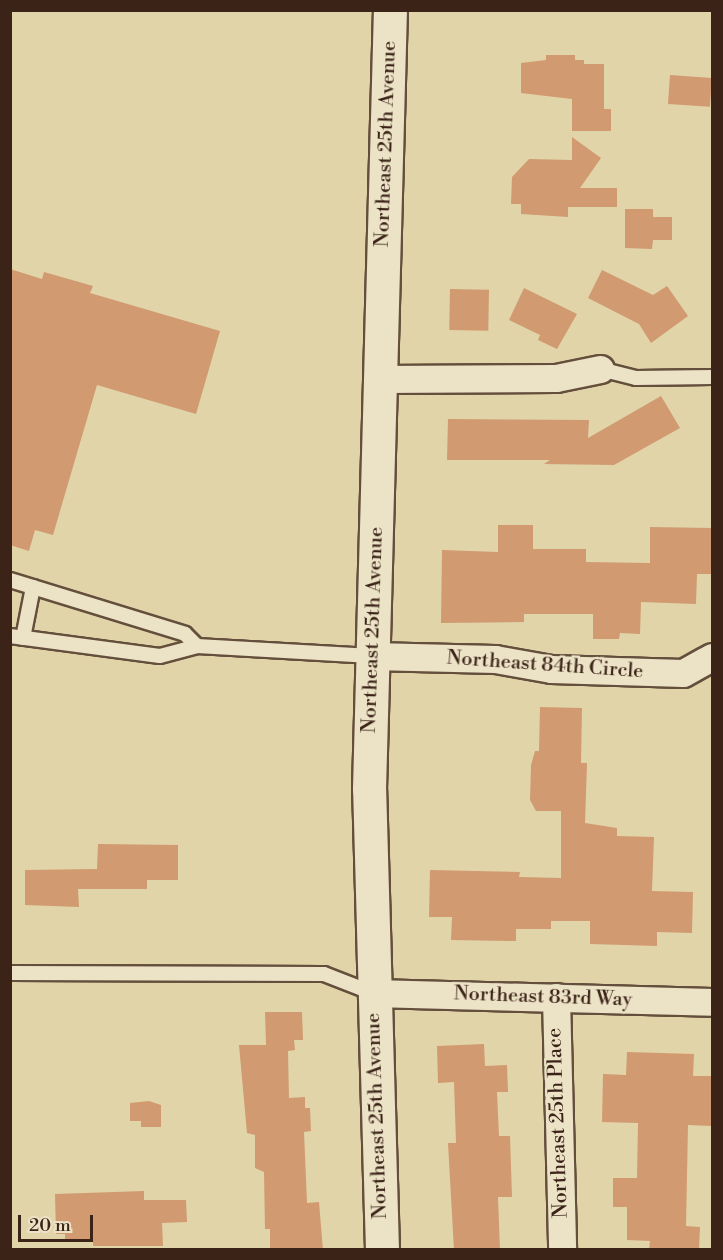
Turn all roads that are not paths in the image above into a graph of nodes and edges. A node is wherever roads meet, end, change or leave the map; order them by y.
1 (390, 10) edge
2 (600, 369) joint
3 (712, 377) edge
4 (380, 379) junction
5 (10, 580) edge
6 (33, 587) junction
7 (16, 637) edge
8 (197, 646) junction
9 (372, 656) junction
10 (712, 657) edge
11 (10, 973) edge
12 (373, 993) junction
13 (556, 997) junction
14 (712, 1002) edge
15 (382, 1250) edge
16 (562, 1250) edge

1 - 4 street, Northeast 25th Avenue
2 - 3 lane
2 - 4 street
4 - 9 street, Northeast 25th Avenue
5 - 6 lane
6 - 7 lane
6 - 8 lane
7 - 8 lane
8 - 9 lane
9 - 10 street, Northeast 84th Circle
9 - 12 street, Northeast 25th Avenue
11 - 12 lane
12 - 13 street, Northeast 83rd Way
12 - 15 street, Northeast 25th Avenue
13 - 14 street, Northeast 83rd Way
13 - 16 street, Northeast 25th Place

